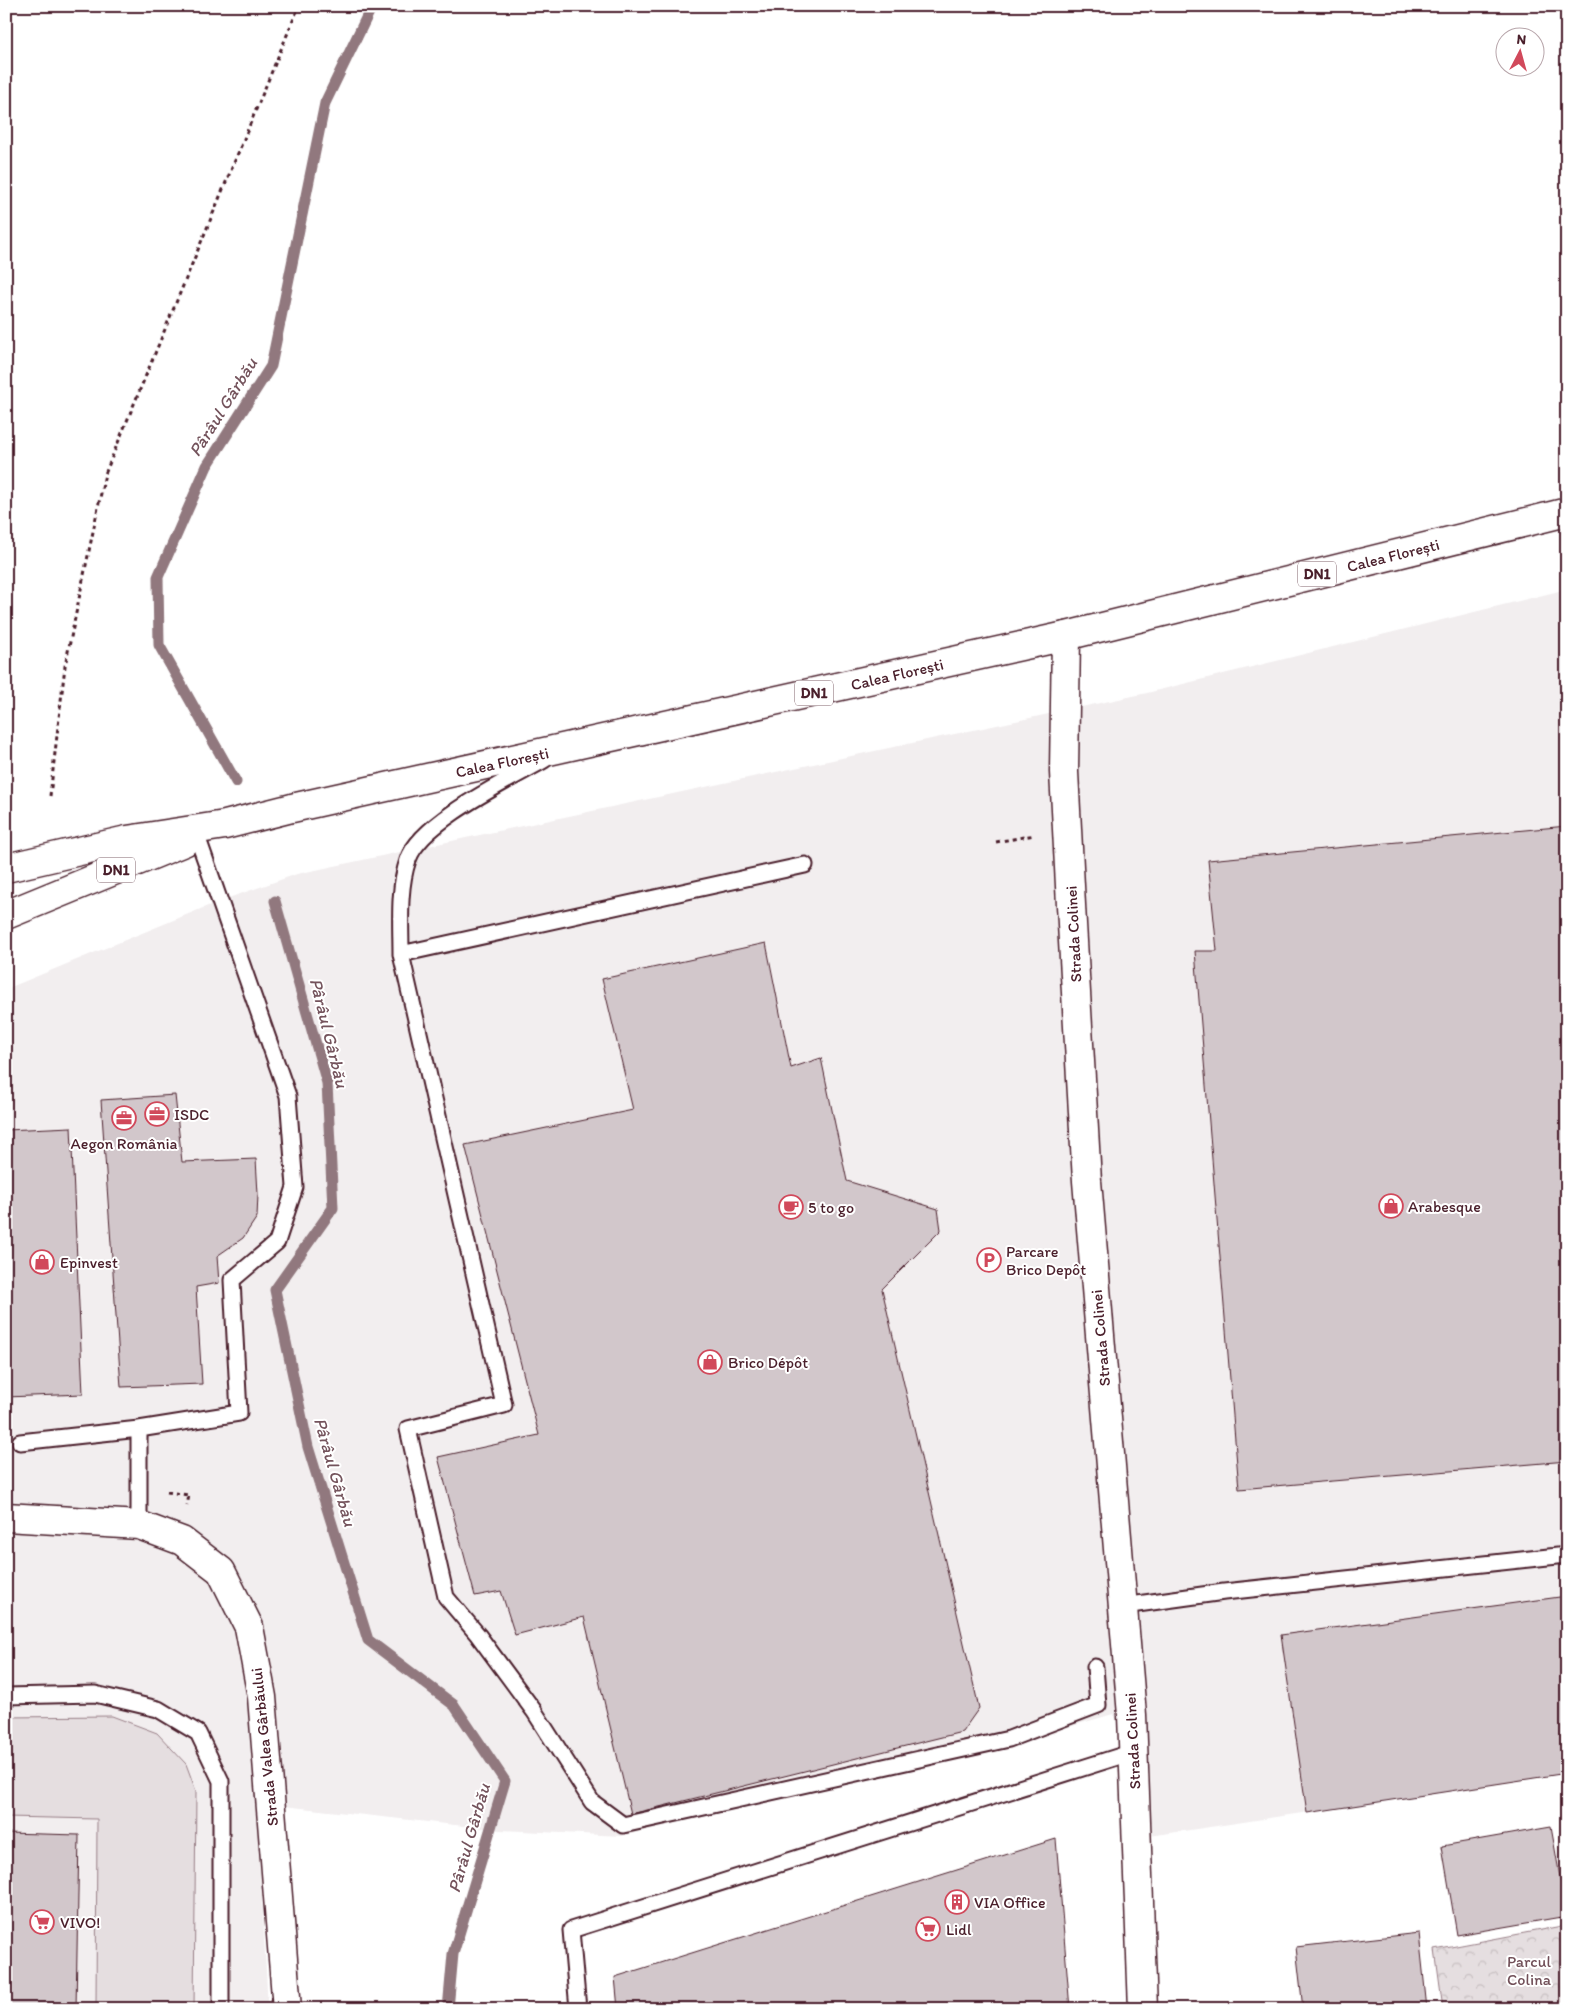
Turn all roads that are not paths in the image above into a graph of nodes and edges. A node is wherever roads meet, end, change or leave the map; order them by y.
1 (1567, 512) edge
2 (1066, 636) junction
3 (562, 749) junction
4 (230, 823) junction
5 (197, 836) junction
6 (805, 865) dead end
7 (6, 868) edge
8 (6, 915) edge
9 (400, 954) junction
10 (139, 1429) junction
11 (20, 1442) dead end
12 (6, 1517) edge
13 (139, 1525) junction
14 (1567, 1555) edge
15 (1123, 1606) junction
16 (1095, 1667) dead end
17 (6, 1696) edge
18 (1133, 1752) junction
19 (221, 2009) edge
20 (287, 2009) edge
21 (578, 2009) edge
22 (1143, 2009) edge

1 - 2 street, Calea Florești / DN1
2 - 3 street, Calea Florești / DN1
2 - 15 street, Strada Colinei
3 - 4 street, Calea Florești / DN1
3 - 9 lane
4 - 5 street, DN1
4 - 7 street, DN1
5 - 8 street, DN1
5 - 10 lane
6 - 9 lane
9 - 16 lane
10 - 11 lane
10 - 13 lane
12 - 13 street, Strada Valea Gârbăului
13 - 20 street, Strada Valea Gârbăului
14 - 15 lane
15 - 18 street, Strada Colinei
17 - 19 lane
18 - 21 lane
18 - 22 street, Strada Colinei

